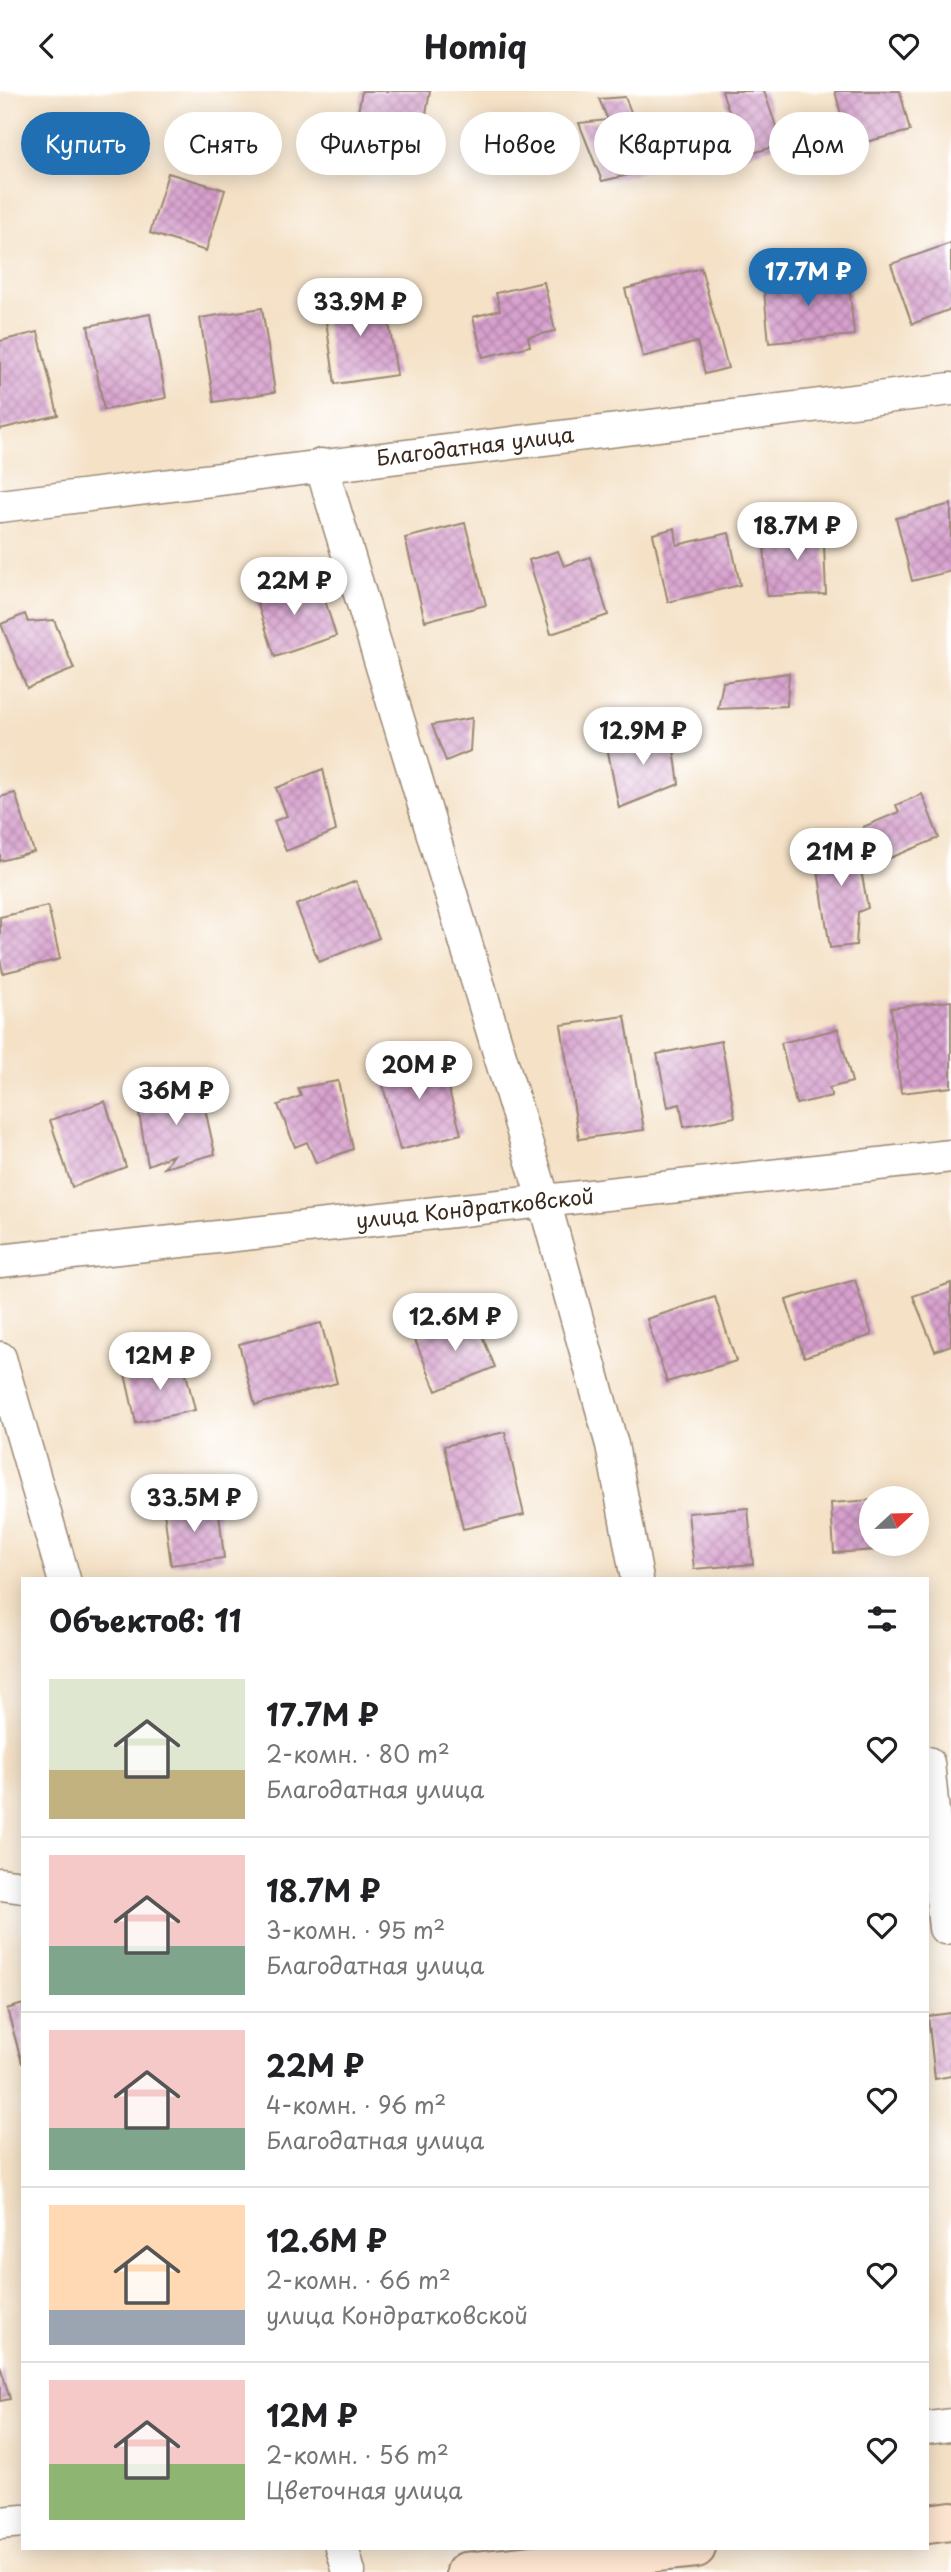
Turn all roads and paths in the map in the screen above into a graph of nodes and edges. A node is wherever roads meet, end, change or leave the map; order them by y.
1 (951, 390) edge
2 (321, 465) junction
3 (0, 506) edge
4 (951, 1156) edge
5 (544, 1201) junction
6 (0, 1261) edge
7 (0, 1358) edge
8 (63, 1577) edge
9 (637, 1577) edge
10 (929, 1801) edge
11 (0, 1884) edge
12 (21, 1887) edge
13 (945, 1928) dead end
14 (951, 2425) edge
15 (929, 2428) edge
16 (21, 2521) edge
17 (951, 2521) edge
18 (0, 2523) edge
19 (929, 2524) edge
20 (343, 2550) edge
21 (677, 2550) edge
22 (349, 2572) edge
23 (466, 2572) edge

1 - 2 street, Благодатная улица
2 - 3 street, Благодатная улица
2 - 5 street
4 - 5 street, улица Кондратковской
5 - 6 street, улица Кондратковской
5 - 9 street
7 - 8 street
10 - 13 street
11 - 12 street
14 - 15 street
16 - 18 street
17 - 19 main road
20 - 22 street
21 - 23 main road

